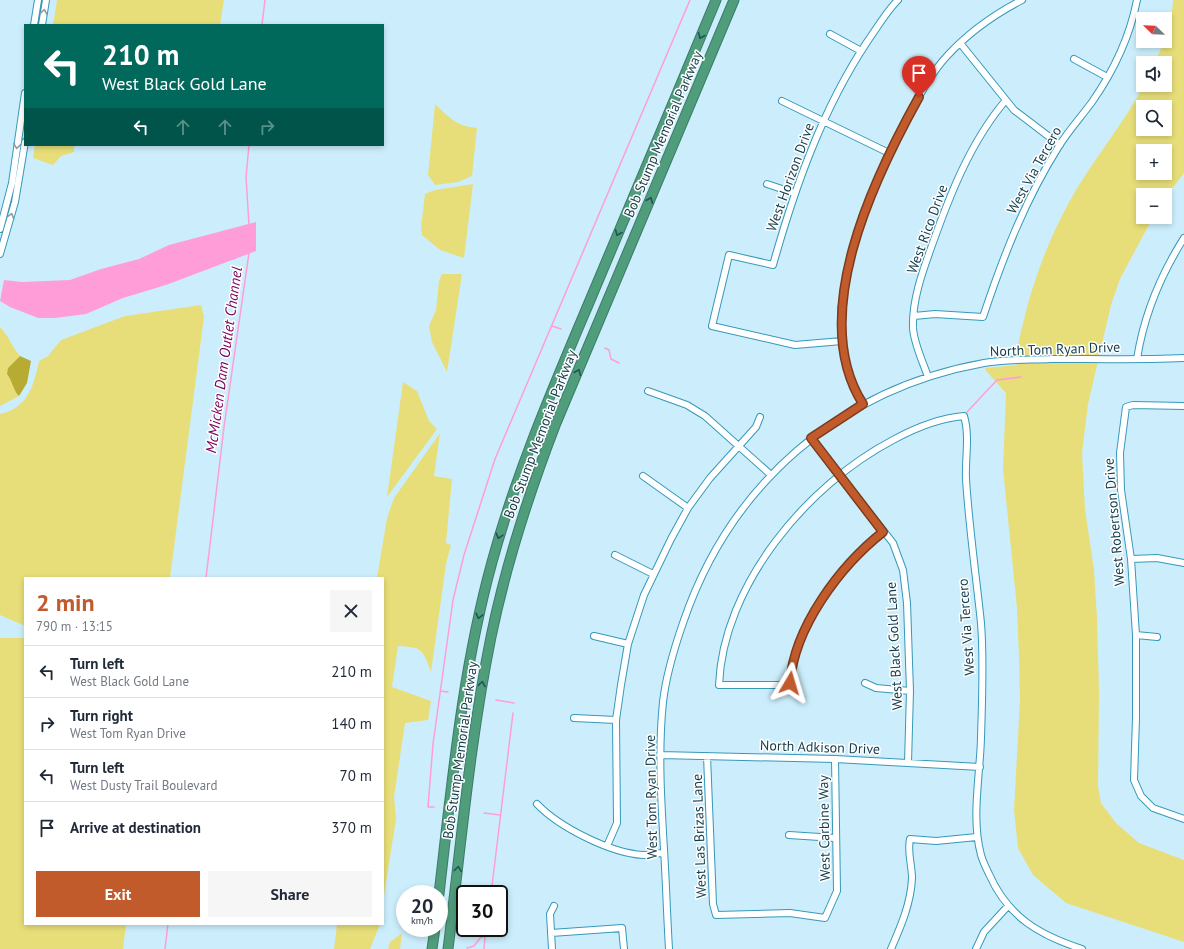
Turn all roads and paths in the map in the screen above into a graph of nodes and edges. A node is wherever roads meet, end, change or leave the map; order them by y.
1 (38, 0) edge
2 (46, 0) edge
3 (716, 0) edge
4 (734, 0) edge
5 (898, 0) edge
6 (1022, 0) edge
7 (1137, 0) edge
8 (34, 24) edge
9 (42, 24) edge
10 (830, 34) dead end
11 (960, 43) junction
12 (861, 51) junction
13 (1074, 59) dead end
14 (1107, 77) junction
15 (24, 100) edge
16 (1006, 100) junction
17 (782, 101) dead end
18 (824, 122) junction
19 (1060, 145) junction
20 (24, 146) edge
21 (889, 153) junction
22 (767, 184) dead end
23 (794, 193) junction
24 (0, 228) edge
25 (7, 230) junction
26 (1184, 238) edge
27 (0, 254) edge
28 (914, 316) junction
29 (842, 341) junction
30 (1184, 358) edge
31 (1137, 359) junction
32 (928, 377) junction
33 (648, 391) dead end
34 (863, 404) junction
35 (1184, 406) edge
36 (760, 417) dead end
37 (811, 438) junction
38 (738, 445) junction
39 (771, 475) junction
40 (839, 475) junction
41 (643, 476) dead end
42 (688, 508) junction
43 (883, 532) junction
44 (615, 555) dead end
45 (1130, 559) junction
46 (1184, 563) edge
47 (653, 574) junction
48 (1136, 635) junction
49 (594, 636) dead end
50 (1156, 636) dead end
51 (628, 644) junction
52 (865, 683) dead end
53 (910, 691) junction
54 (574, 718) dead end
55 (616, 720) junction
56 (660, 755) junction
57 (707, 756) junction
58 (835, 759) junction
59 (908, 763) junction
60 (980, 767) junction
61 (537, 804) dead end
62 (1184, 819) edge
63 (789, 835) dead end
64 (977, 837) junction
65 (835, 838) junction
66 (607, 846) junction
67 (664, 853) junction
68 (440, 885) edge
69 (554, 906) dead end
70 (1008, 906) junction
71 (825, 918) joint
72 (551, 933) junction
73 (434, 937) edge
74 (1062, 946) edge
75 (432, 949) edge
76 (448, 949) edge
77 (552, 949) edge
78 (624, 949) edge
79 (669, 949) edge
80 (891, 949) edge
81 (976, 949) edge
82 (1082, 949) edge

1 - 8 street
9 -> 2 street
3 -> 68 highway, Bob Stump Memorial Parkway
76 -> 4 highway, Bob Stump Memorial Parkway
5 - 12 street, West Horizon Drive
6 - 11 street
7 - 14 street, West Via Tercero
10 - 12 street
11 - 16 street
11 - 21 street
12 - 18 street, West Horizon Drive
13 - 14 street
14 - 19 street, West Via Tercero
15 -> 24 street
16 - 19 street
16 - 28 street, West Rico Drive
17 - 18 street
18 - 21 street
18 - 23 street, West Horizon Drive
19 - 28 street, West Via Tercero
25 -> 20 street
21 - 29 street
22 - 23 street
23 - 29 street, West Horizon Drive
24 - 25 street
25 - 27 street
26 - 31 street
28 - 32 street, West Rico Drive
29 - 34 street
30 - 31 street, North Tom Ryan Drive
31 - 32 street, North Tom Ryan Drive
32 - 34 street, West Tom Ryan Drive
33 - 38 street
34 - 37 street, West Tom Ryan Drive
35 - 45 street, West Robertson Drive
36 - 38 street
37 - 39 street, West Tom Ryan Drive
37 - 40 street, West Black Gold Lane
38 - 39 street
38 - 42 street
39 - 56 street, West Tom Ryan Drive
40 - 43 street, West Black Gold Lane
40 - 43 street
40 - 60 street, West Via Tercero
41 - 42 street
42 - 47 street
43 - 53 street, West Black Gold Lane
44 - 47 street
45 - 46 street
45 - 48 street, West Robertson Drive
47 - 51 street
48 - 50 street
48 - 62 street, West Robertson Drive
49 - 51 street
51 - 55 street
52 - 53 street
53 - 59 street, West Black Gold Lane
54 - 55 street
55 - 66 street
56 - 57 street, North Adkison Drive
56 - 67 street, West Tom Ryan Drive
57 - 58 street, North Adkison Drive
57 - 71 street, West Las Brizas Lane
58 - 59 street, North Adkison Drive
58 - 65 street, West Carbine Way
59 - 60 street, North Adkison Drive
60 - 64 street, West Via Tercero
61 - 66 street
63 - 65 street
64 - 70 street, West Via Tercero
64 - 80 street
65 - 71 street, West Carbine Way
66 - 67 street
67 - 79 street, West Tom Ryan Drive
69 - 72 street
70 - 74 street, West Via Tercero
70 - 81 street
72 - 77 street
72 - 78 street
73 - 75 highway
74 - 82 street, West Via Tercero

